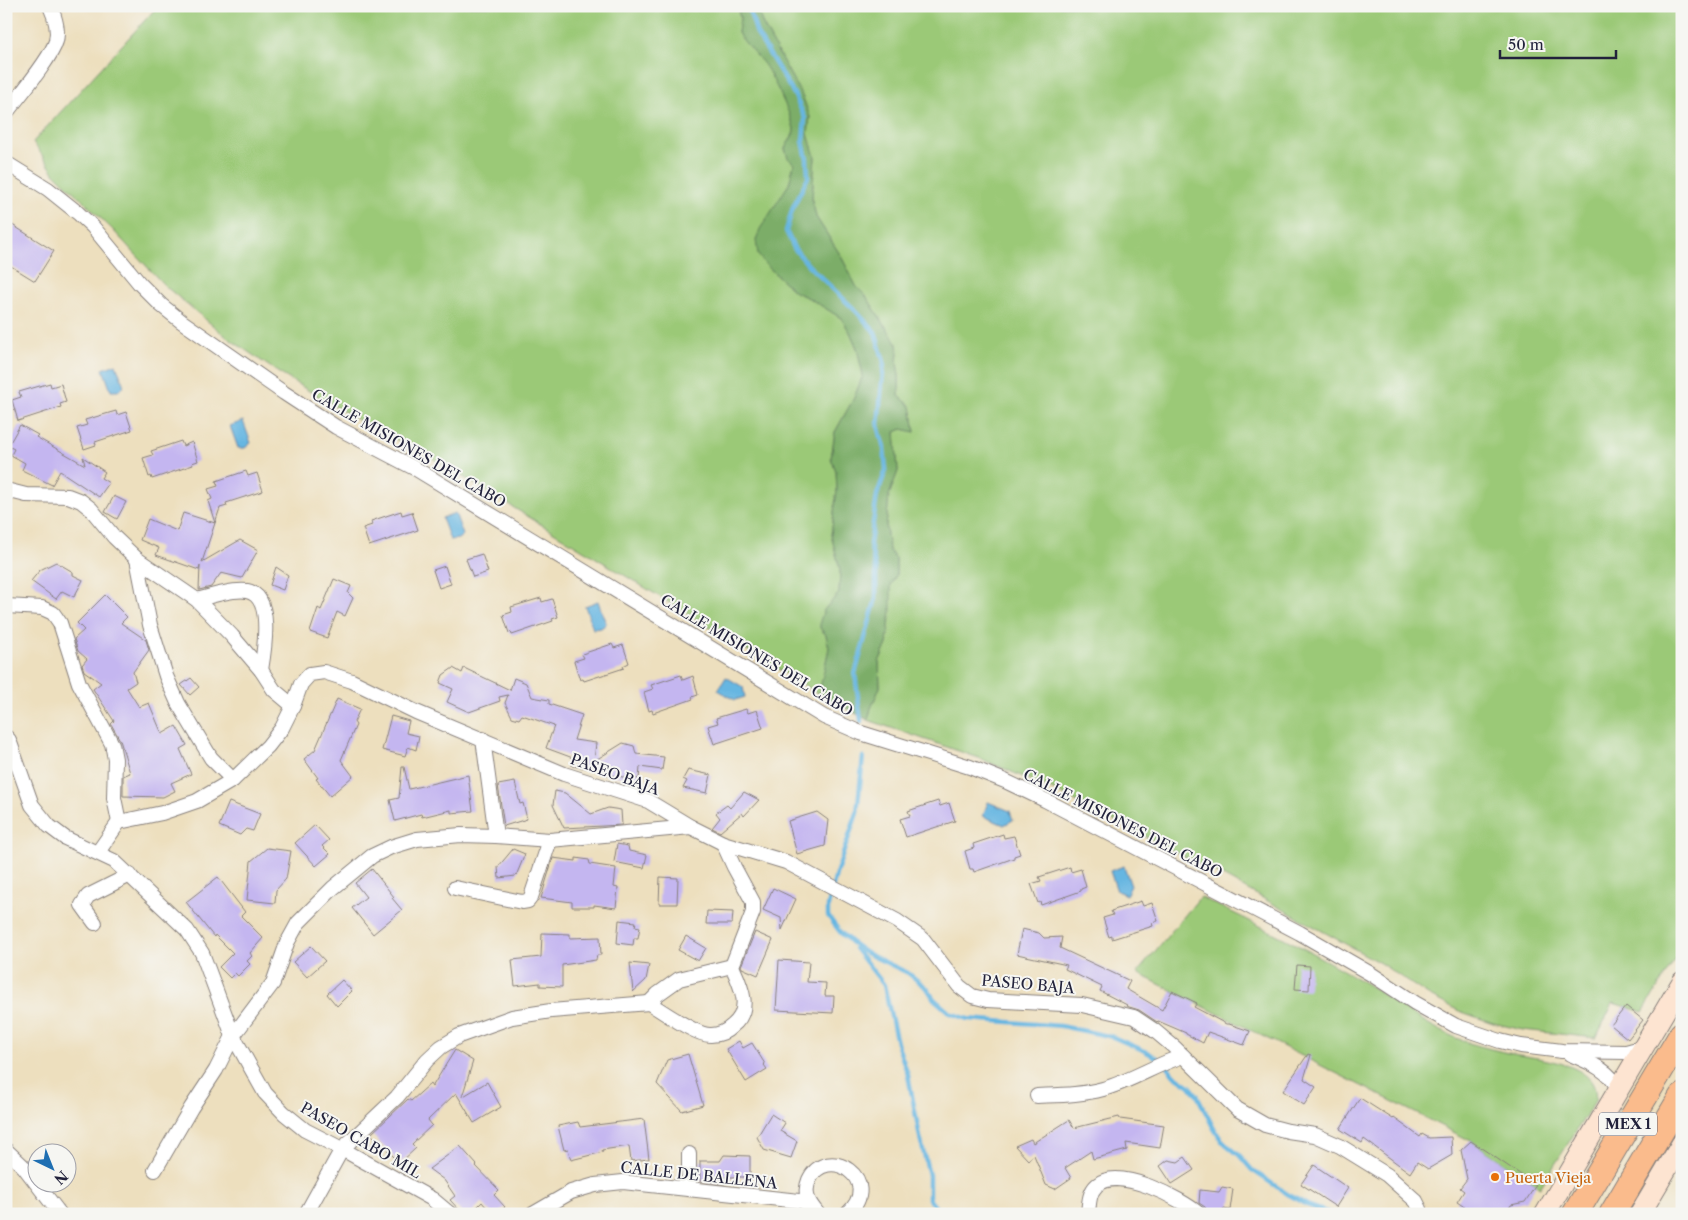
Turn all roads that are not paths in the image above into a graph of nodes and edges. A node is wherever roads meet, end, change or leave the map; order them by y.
1 (50, 6) edge
2 (6, 113) edge
3 (6, 163) edge
4 (6, 490) edge
5 (137, 559) junction
6 (197, 600) junction
7 (6, 606) edge
8 (261, 670) junction
9 (293, 706) junction
10 (6, 737) edge
11 (483, 739) junction
12 (233, 780) junction
13 (119, 822) junction
14 (691, 827) junction
15 (496, 836) junction
16 (550, 840) junction
17 (723, 843) junction
18 (98, 852) junction
19 (130, 875) junction
20 (455, 888) dead end
21 (95, 923) dead end
22 (732, 966) junction
23 (1682, 982) edge
24 (649, 1004) junction
25 (1682, 1034) edge
26 (233, 1036) junction
27 (1646, 1044) junction
28 (1562, 1051) junction
29 (1182, 1056) junction
30 (1619, 1090) junction
31 (1037, 1096) dead end
32 (1682, 1096) edge
33 (1682, 1143) edge
34 (342, 1148) junction
35 (6, 1150) edge
36 (689, 1154) dead end
37 (155, 1170) dead end
38 (689, 1188) junction
39 (808, 1208) edge
40 (60, 1214) edge
41 (306, 1214) edge
42 (450, 1214) edge
43 (533, 1214) edge
44 (818, 1214) edge
45 (847, 1214) edge
46 (1088, 1214) edge
47 (1199, 1214) edge
48 (1419, 1214) edge
49 (1545, 1214) edge
50 (1575, 1214) edge
51 (1612, 1214) edge
52 (1640, 1214) edge

1 - 2 street
3 - 28 street, CALLE MISIONES DEL CABO
4 - 5 street
5 - 6 street
5 - 12 street
6 - 8 street
6 - 8 street
7 - 13 street
8 - 9 street
9 - 11 street, PASEO BAJA
9 - 12 street
10 - 18 street, PASEO CABO MIL
11 - 14 street, PASEO BAJA
11 - 15 street
12 - 13 street
13 - 18 street
14 - 16 street
14 - 17 street, PASEO BAJA
15 - 16 street
15 - 26 street
16 - 20 street
17 - 22 street
17 - 29 street, PASEO BAJA
18 - 19 street, PASEO CABO MIL
19 - 21 street
19 - 26 street, PASEO CABO MIL
22 - 24 street
22 - 24 street
23 - 27 main road
24 - 34 street
25 - 50 highway, MEX 1
26 - 34 street, PASEO CABO MIL
26 - 37 street
27 - 28 street, CALLE MISIONES DEL CABO
27 - 30 main road
28 - 30 street, CALLE MISIONES DEL CABO
29 - 31 street
29 - 48 street, PASEO BAJA
30 - 49 main road
32 - 51 highway, MEX 1
33 - 52 main road
34 - 41 street
34 - 42 street, PASEO CABO MIL
35 - 40 street
36 - 38 street
38 - 39 street, CALLE DE BALLENA
38 - 43 street, CALLE DE BALLENA
39 - 44 street
39 - 45 street
46 - 47 street

